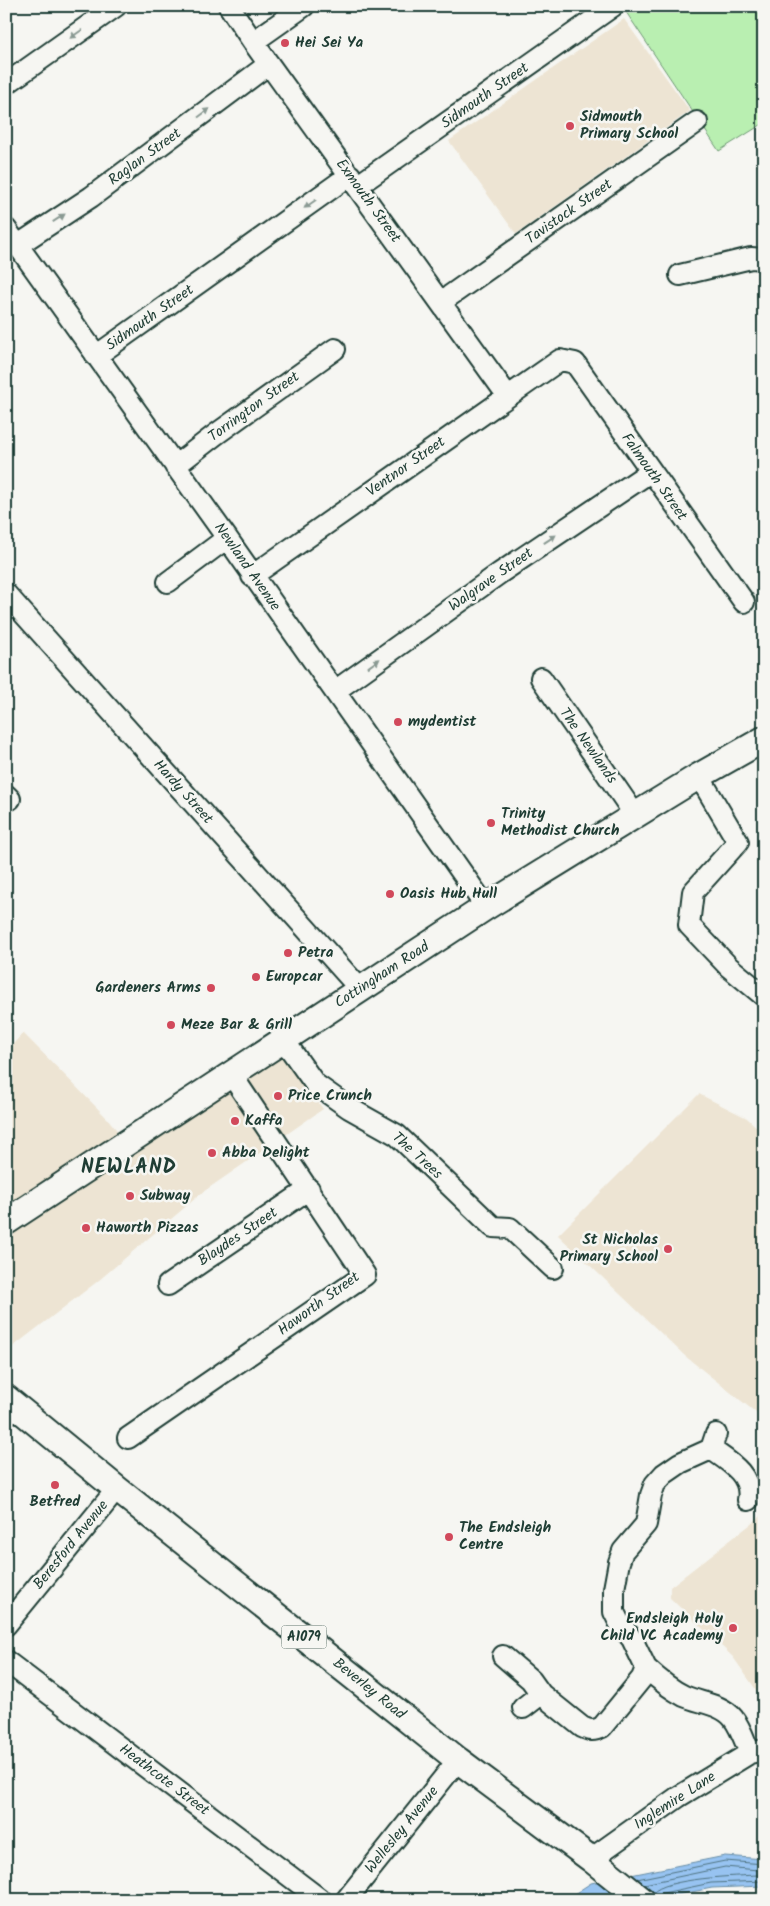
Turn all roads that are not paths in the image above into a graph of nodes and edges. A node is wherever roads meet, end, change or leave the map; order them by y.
1 (116, 6) edge
2 (229, 6) edge
3 (304, 6) edge
4 (613, 6) edge
5 (253, 42) junction
6 (269, 64) junction
7 (6, 84) edge
8 (697, 122) dead end
9 (353, 181) junction
10 (6, 228) edge
11 (18, 245) junction
12 (764, 259) edge
13 (680, 275) dead end
14 (440, 302) junction
15 (335, 349) dead end
16 (96, 356) junction
17 (560, 360) joint
18 (507, 395) junction
19 (175, 466) junction
20 (650, 472) junction
21 (227, 538) junction
22 (252, 576) junction
23 (168, 582) dead end
24 (6, 594) edge
25 (744, 602) dead end
26 (540, 678) dead end
27 (335, 692) junction
28 (764, 738) edge
29 (699, 776) junction
30 (635, 814) junction
31 (486, 907) junction
32 (360, 989) junction
33 (764, 996) edge
34 (283, 1040) junction
35 (231, 1074) junction
36 (309, 1189) junction
37 (6, 1222) edge
38 (553, 1268) dead end
39 (168, 1285) dead end
40 (6, 1398) edge
41 (128, 1438) dead end
42 (117, 1489) junction
43 (748, 1500) dead end
44 (6, 1625) edge
45 (503, 1656) dead end
46 (6, 1661) edge
47 (646, 1668) junction
48 (541, 1694) junction
49 (523, 1708) dead end
50 (757, 1752) edge
51 (458, 1760) junction
52 (598, 1866) junction
53 (321, 1900) edge
54 (346, 1900) edge
55 (642, 1900) edge

1 -> 7 street
2 - 5 street, Exmouth Street
3 - 5 street
4 - 9 street, Sidmouth Street
5 - 6 street, Exmouth Street
6 - 9 street, Exmouth Street
11 -> 6 street, Raglan Street
8 - 14 street, Tavistock Street
9 - 14 street, Exmouth Street
9 -> 16 street, Sidmouth Street
10 - 11 street, Newland Avenue
11 - 16 street, Newland Avenue
12 - 13 street
14 - 18 street, Exmouth Street
15 - 19 street, Torrington Street
16 - 19 street, Newland Avenue
17 - 18 street, Ventnor Street
17 - 20 street, Falmouth Street
18 - 22 street, Ventnor Street
19 - 21 street, Newland Avenue
20 - 25 street, Falmouth Street
27 -> 20 street, Walgrave Street
21 - 22 street, Newland Avenue
21 - 23 street
22 - 27 street, Newland Avenue
24 - 32 street, Hardy Street
26 - 30 street, The Newlands
27 - 31 street, Newland Avenue
28 - 29 main road, Cottingham Road
29 - 30 main road, Cottingham Road
29 - 33 street
30 - 31 main road, Cottingham Road
31 - 32 main road, Cottingham Road
32 - 34 main road, Cottingham Road
34 - 35 main road, Cottingham Road
34 - 38 street, The Trees
35 - 36 street, Haworth Street
35 - 37 main road, Cottingham Road
36 - 39 street, Blaydes Street
36 - 41 street, Haworth Street
40 - 42 main road, Beverley Road / A1079
42 - 44 street, Beresford Avenue
42 - 51 main road, Beverley Road / A1079
43 - 47 street
45 - 48 street
46 - 53 street, Heathcote Street
47 - 48 street
47 - 50 street
48 - 49 street
50 - 52 street, Inglemire Lane
51 - 52 main road, Beverley Road / A1079
51 - 54 street, Wellesley Avenue
52 - 55 main road, Beverley Road / A1079

